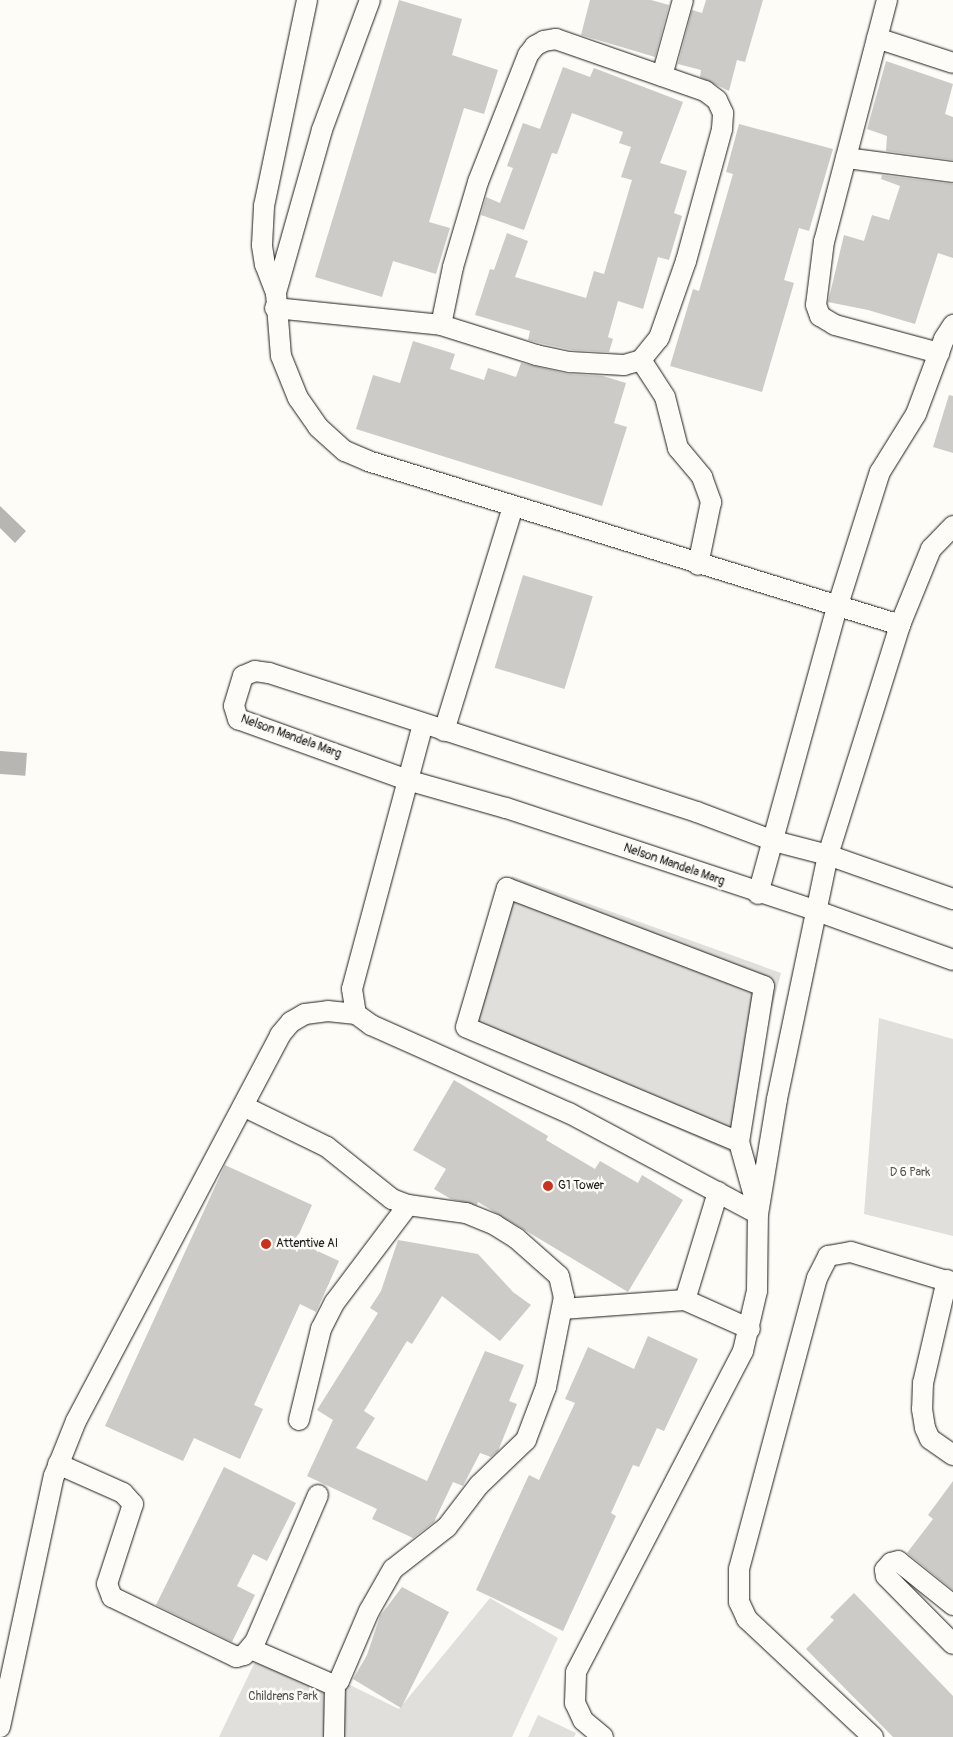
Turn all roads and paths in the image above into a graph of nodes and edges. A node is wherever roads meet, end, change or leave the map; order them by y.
1 (307, 0) edge
2 (370, 0) edge
3 (683, 0) edge
4 (887, 0) edge
5 (877, 38) junction
6 (953, 63) edge
7 (662, 76) junction
8 (846, 158) junction
9 (953, 172) edge
10 (276, 300) junction
11 (442, 325) junction
12 (953, 325) edge
13 (939, 352) junction
14 (641, 360) junction
15 (513, 507) junction
16 (953, 526) edge
17 (698, 565) junction
18 (837, 608) junction
19 (900, 625) junction
20 (423, 724) junction
21 (444, 731) junction
22 (408, 780) junction
23 (774, 841) junction
24 (828, 855) junction
25 (758, 894) junction
26 (953, 899) edge
27 (817, 911) junction
28 (953, 960) edge
29 (356, 1014) junction
30 (243, 1106) junction
31 (738, 1142) junction
32 (718, 1192) junction
33 (408, 1206) junction
34 (758, 1214) junction
35 (950, 1281) edge
36 (685, 1300) junction
37 (562, 1309) junction
38 (750, 1329) junction
39 (299, 1420) dead end
40 (953, 1455) edge
41 (58, 1464) junction
42 (318, 1495) dead end
43 (953, 1605) edge
44 (953, 1644) edge
45 (251, 1649) junction
46 (335, 1684) junction
47 (0, 1727) edge
48 (334, 1737) edge
49 (603, 1737) edge
50 (873, 1737) edge

1 - 10 street
2 - 10 street
3 - 7 street
4 - 5 street
5 - 6 street
5 - 8 street
7 - 11 street
7 - 14 street
8 - 9 street
8 - 13 street
10 - 11 street
10 - 15 street
11 - 14 street
12 - 13 street
13 - 18 street
14 - 17 street
15 - 17 street
15 - 21 street
16 - 19 street
17 - 18 street
18 - 19 street
18 - 23 street
19 - 24 street
20 - 21 street, Nelson Mandela Marg
20 - 22 street
20 - 22 street, Nelson Mandela Marg
21 - 23 street, Nelson Mandela Marg
22 - 25 street, Nelson Mandela Marg
22 - 29 street
23 - 24 street, Nelson Mandela Marg
23 - 25 street
24 - 26 street, Nelson Mandela Marg
24 - 27 street
25 - 27 street, Nelson Mandela Marg
27 - 28 street, Nelson Mandela Marg
27 - 34 street
29 - 30 street
29 - 32 street
30 - 33 street
30 - 41 street
31 - 31 street
31 - 34 street
32 - 34 street
32 - 36 street
33 - 37 street
33 - 39 street
34 - 38 street
35 - 40 street
35 - 50 street
36 - 37 street
36 - 38 street
37 - 46 street
38 - 49 street
41 - 45 street
41 - 47 street
42 - 45 street
43 - 44 street
45 - 46 street
46 - 48 street

